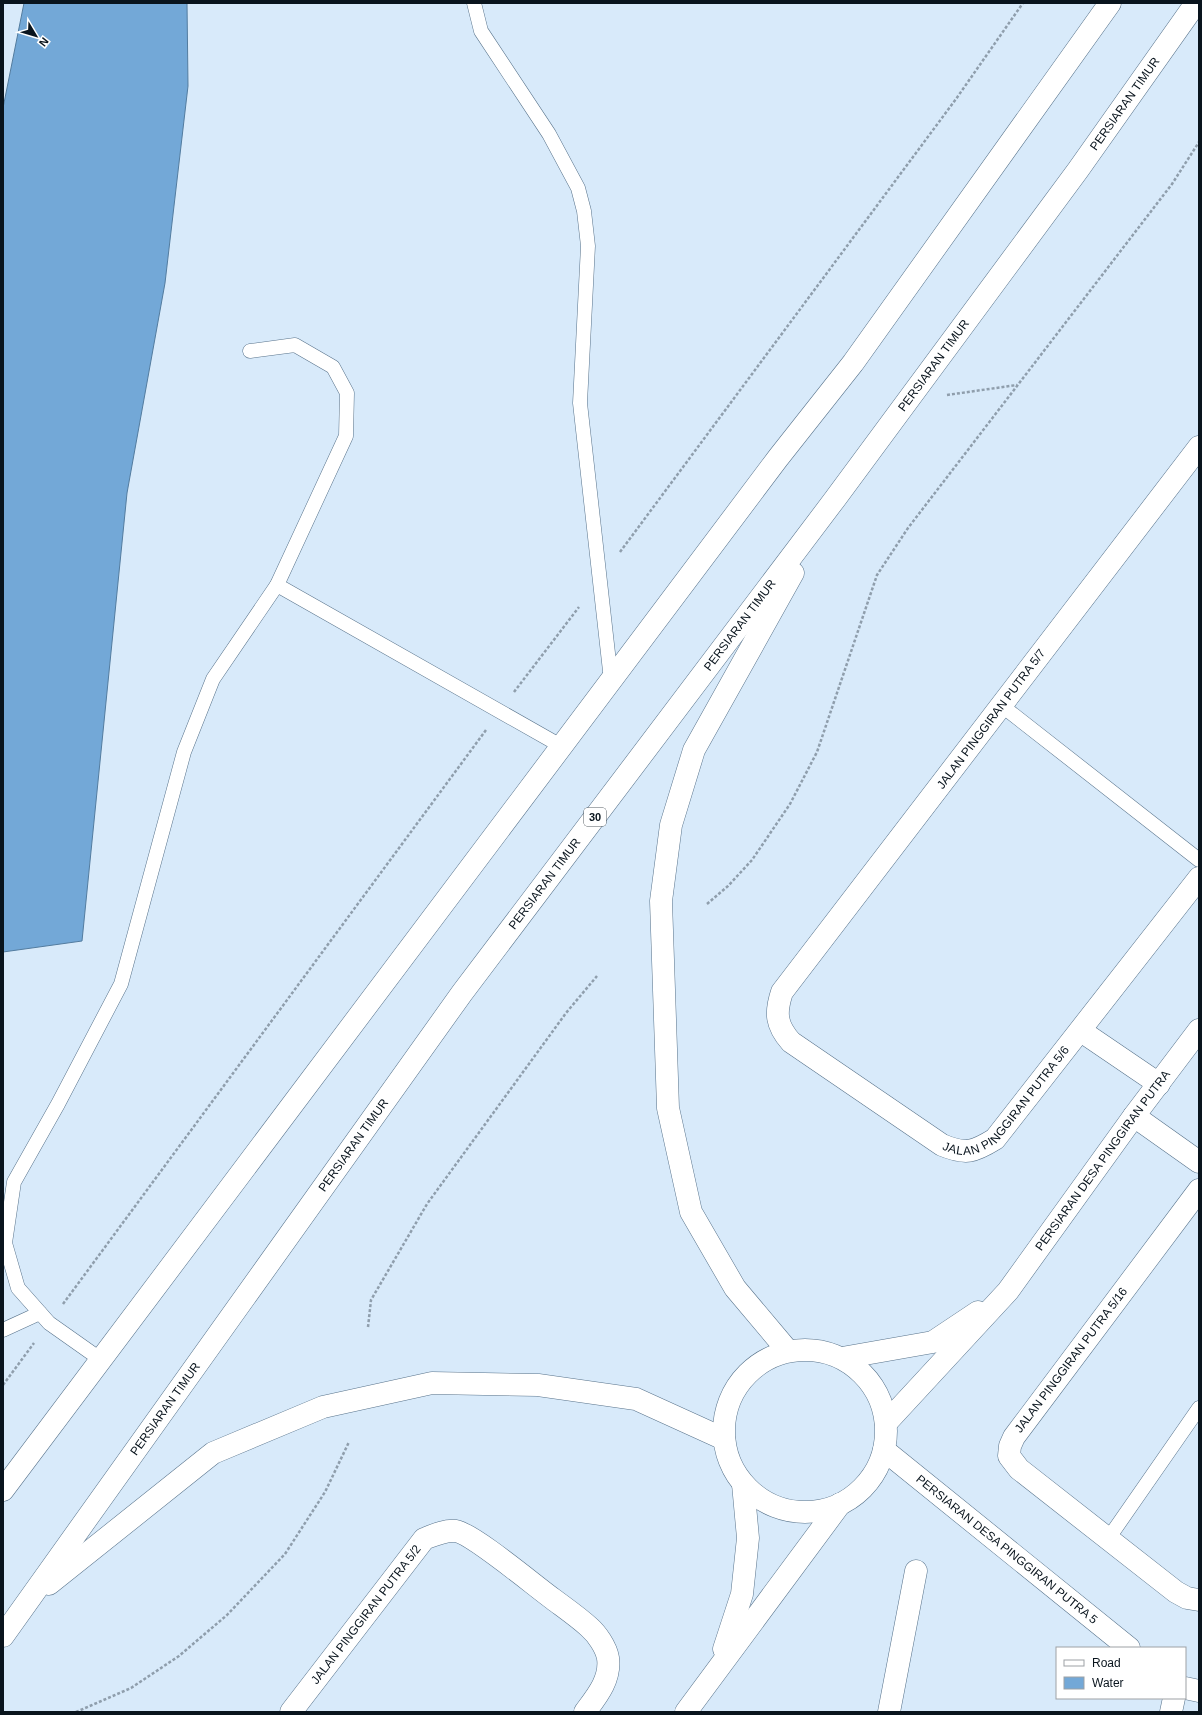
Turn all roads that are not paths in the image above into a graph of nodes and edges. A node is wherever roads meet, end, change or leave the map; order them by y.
1 (474, 3) edge
2 (1110, 3) edge
3 (1196, 3) edge
4 (250, 351) dead end
5 (1199, 447) edge
6 (835, 499) junction
7 (277, 585) junction
8 (611, 680) junction
9 (1001, 705) junction
10 (561, 746) junction
11 (1199, 860) edge
12 (1199, 878) edge
13 (782, 992) joint
14 (1199, 1030) edge
15 (1081, 1031) junction
16 (1158, 1084) junction
17 (1134, 1116) junction
18 (1199, 1162) edge
19 (1199, 1190) edge
20 (1008, 1291) junction
21 (40, 1313) junction
22 (3, 1330) edge
23 (788, 1351) junction
24 (842, 1358) junction
25 (100, 1359) junction
26 (1199, 1408) edge
27 (886, 1423) junction
28 (724, 1439) junction
29 (884, 1450) junction
30 (743, 1484) junction
31 (3, 1490) edge
32 (840, 1504) junction
33 (1108, 1539) junction
34 (916, 1571) dead end
35 (1199, 1600) edge
36 (28, 1601) junction
37 (3, 1636) edge
38 (1129, 1647) edge
39 (719, 1666) junction
40 (1186, 1688) edge
41 (1199, 1691) edge
42 (1174, 1699) edge
43 (291, 1712) edge
44 (585, 1712) edge
45 (686, 1712) edge
46 (889, 1712) edge
47 (1171, 1712) edge

1 - 8 lane
2 - 8 main road
3 - 6 main road, PERSIARAN TIMUR / 30
4 - 7 lane
5 - 9 main road, JALAN PINGGIRAN PUTRA 5/7
6 - 23 main road
6 - 36 main road, PERSIARAN TIMUR / 30
7 - 10 lane
7 - 21 lane
8 - 10 main road
9 - 11 lane
9 - 13 main road, JALAN PINGGIRAN PUTRA 5/7
10 - 25 main road
12 - 15 main road, JALAN PINGGIRAN PUTRA 5/6
13 - 15 main road, JALAN PINGGIRAN PUTRA 5/6
14 - 16 main road, PERSIARAN DESA PINGGIRAN PUTRA
15 - 16 main road
16 - 17 main road, PERSIARAN DESA PINGGIRAN PUTRA
17 - 18 main road
17 - 20 main road, PERSIARAN DESA PINGGIRAN PUTRA
19 - 33 main road, JALAN PINGGIRAN PUTRA 5/16
20 - 24 main road, PERSIARAN DESA PINGGIRAN PUTRA
20 - 27 main road, PERSIARAN DESA PINGGIRAN PUTRA
21 - 22 lane
21 - 25 lane
23 - 24 main road
23 - 28 main road
24 - 27 main road
25 - 31 main road
26 - 33 lane
27 - 29 main road
28 - 30 main road
28 - 36 main road
29 - 32 main road
29 - 38 main road, PERSIARAN DESA PINGGIRAN PUTRA 5
30 - 32 main road
30 - 39 main road
32 - 39 main road
33 - 35 main road, JALAN PINGGIRAN PUTRA 5/16
34 - 46 main road
36 - 37 main road, PERSIARAN TIMUR / 30
39 - 45 main road
40 - 41 main road
42 - 47 main road
43 - 44 main road, JALAN PINGGIRAN PUTRA 5/2

